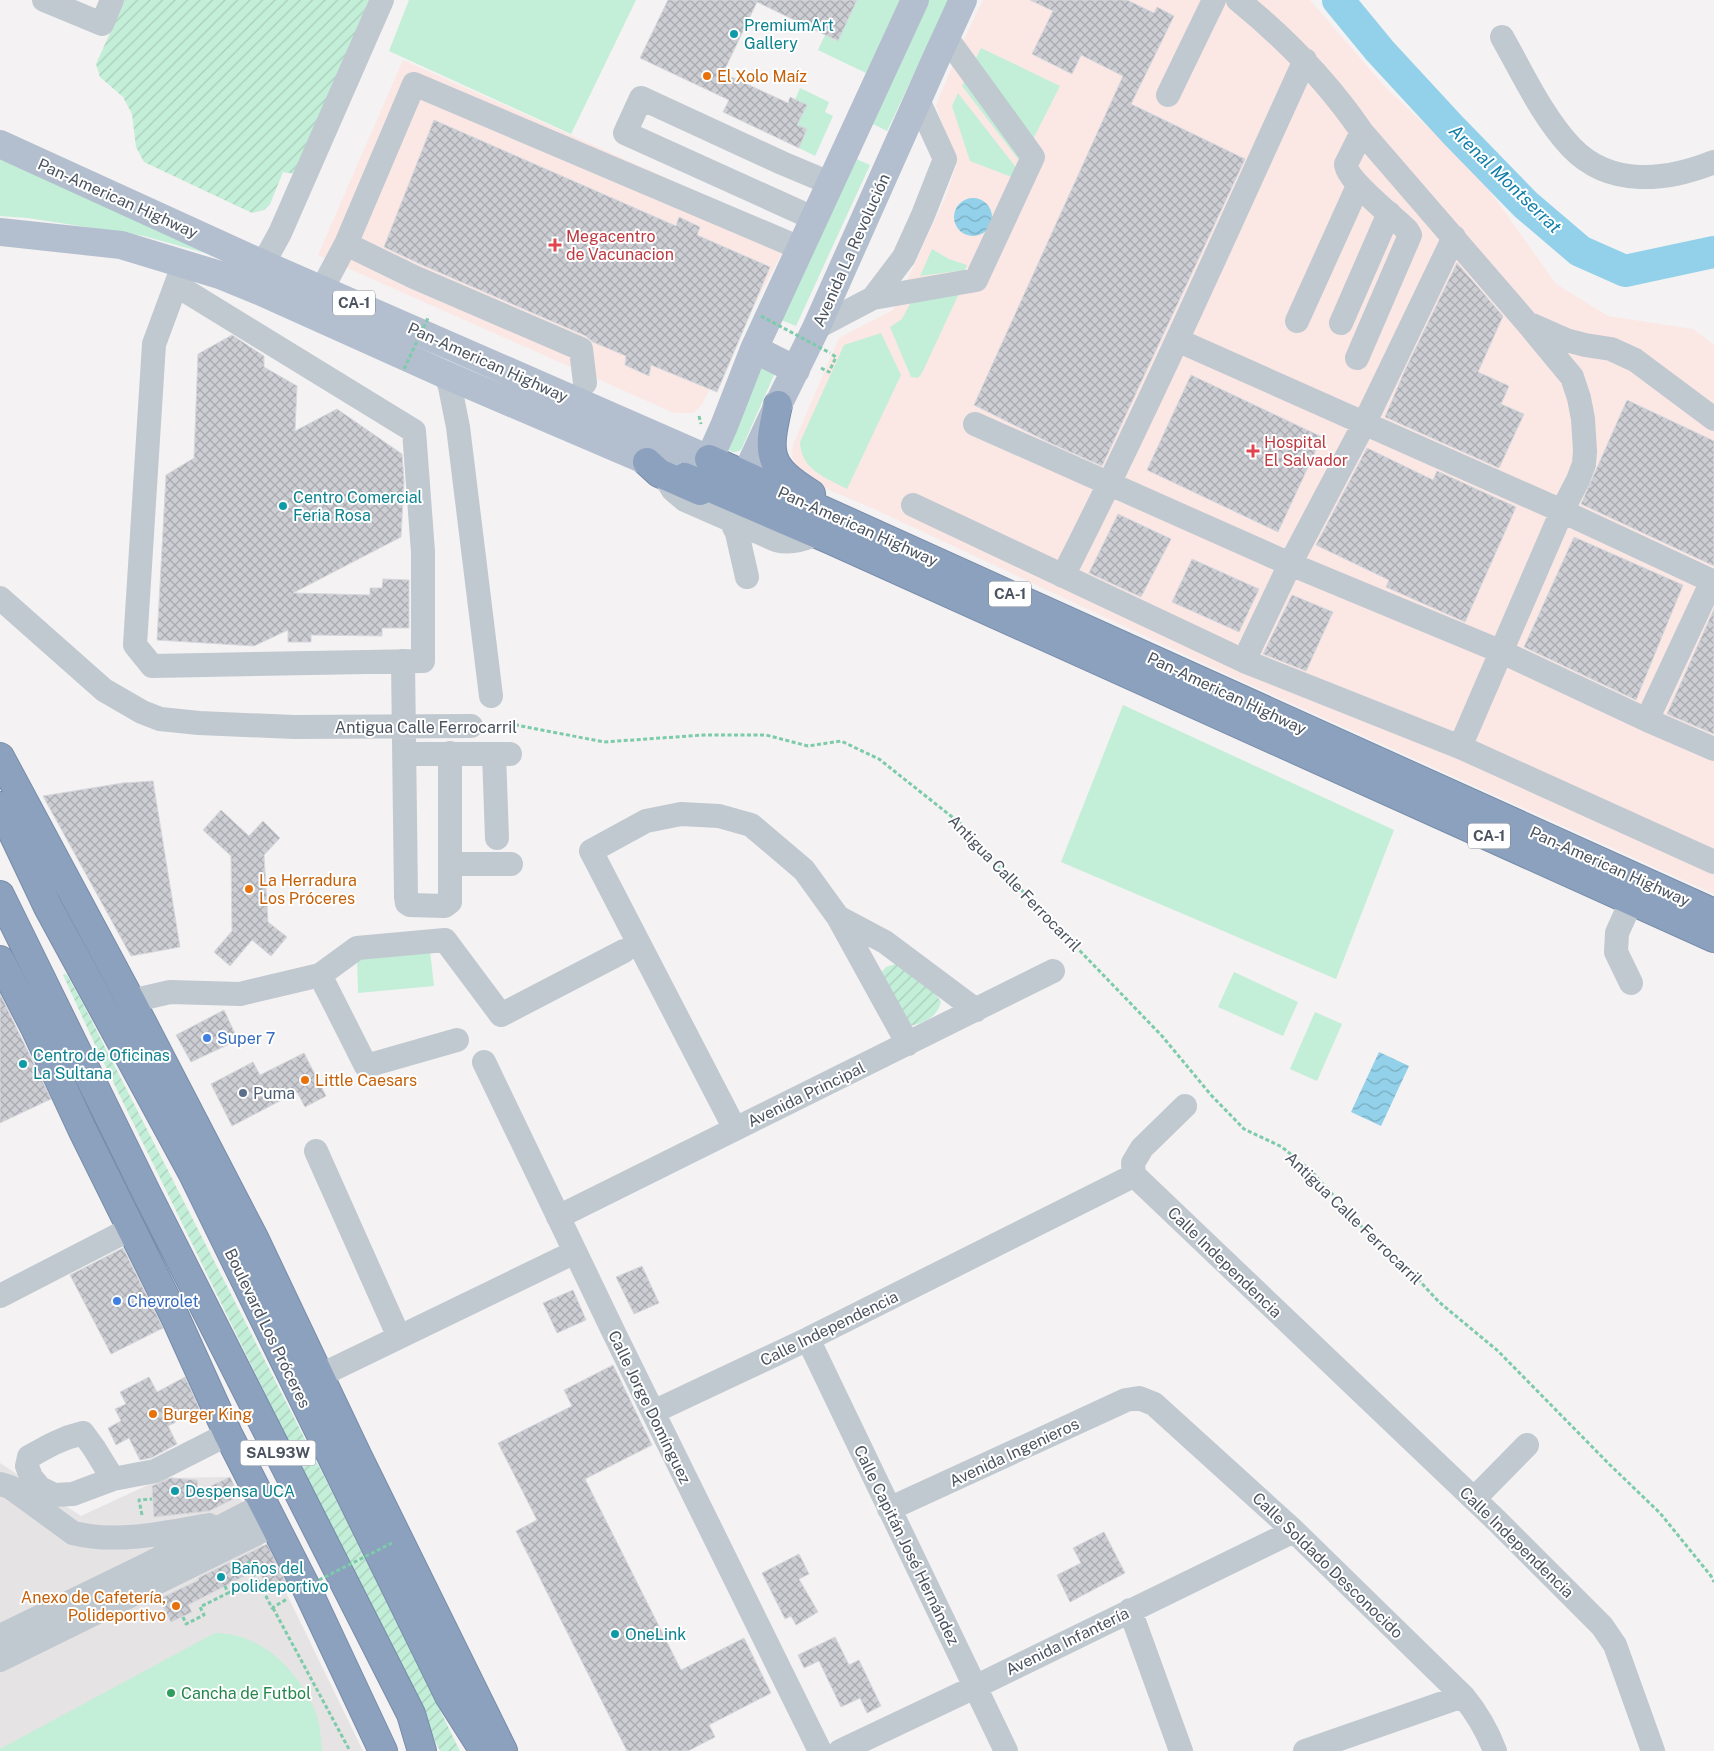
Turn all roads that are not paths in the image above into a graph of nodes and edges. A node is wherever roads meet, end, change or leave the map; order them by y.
1 (44, 0) edge
2 (112, 0) edge
3 (382, 0) edge
4 (915, 0) edge
5 (963, 0) edge
6 (1214, 0) edge
7 (1238, 0) edge
8 (946, 37) junction
9 (1502, 37) dead end
10 (1305, 60) junction
11 (1168, 95) dead end
12 (918, 100) junction
13 (1362, 132) junction
14 (0, 144) edge
15 (1714, 162) edge
16 (782, 163) junction
17 (832, 184) junction
18 (1358, 186) junction
19 (766, 198) junction
20 (1390, 213) junction
21 (814, 219) junction
22 (0, 232) edge
23 (31, 234) junction
24 (0, 237) edge
25 (1454, 237) junction
26 (346, 244) junction
27 (800, 248) junction
28 (263, 264) junction
29 (180, 274) junction
30 (322, 289) junction
31 (873, 298) junction
32 (1297, 321) dead end
33 (1341, 322) dead end
34 (1528, 324) junction
35 (816, 328) junction
36 (1178, 340) junction
37 (754, 349) junction
38 (1357, 358) dead end
39 (807, 368) junction
40 (446, 375) junction
41 (585, 383) dead end
42 (732, 404) junction
43 (778, 405) junction
44 (1714, 419) edge
45 (1365, 422) junction
46 (975, 424) dead end
47 (657, 436) junction
48 (681, 472) junction
49 (1110, 484) junction
50 (737, 498) junction
51 (912, 505) dead end
52 (1562, 511) junction
53 (860, 526) junction
54 (820, 538) junction
55 (1290, 564) junction
56 (1063, 576) junction
57 (747, 577) dead end
58 (1713, 582) edge
59 (0, 598) edge
60 (1045, 623) junction
61 (1502, 652) junction
62 (403, 661) junction
63 (1244, 661) junction
64 (491, 696) dead end
65 (1647, 720) junction
66 (471, 726) road end
67 (404, 727) junction
68 (1460, 747) junction
69 (1714, 749) edge
70 (450, 753) junction
71 (405, 754) junction
72 (0, 756) edge
73 (0, 806) edge
74 (497, 838) dead end
75 (1714, 862) edge
76 (450, 864) junction
77 (511, 864) dead end
78 (1637, 890) junction
79 (0, 895) edge
80 (1714, 913) edge
81 (838, 917) junction
82 (1714, 938) edge
83 (624, 951) dead end
84 (0, 960) edge
85 (114, 970) junction
86 (1053, 971) dead end
87 (320, 975) junction
88 (1631, 983) dead end
89 (131, 1001) junction
90 (976, 1010) junction
91 (35, 1028) junction
92 (457, 1040) dead end
93 (908, 1044) junction
94 (484, 1062) dead end
95 (1185, 1106) dead end
96 (735, 1129) junction
97 (316, 1151) dead end
98 (192, 1172) junction
99 (1134, 1177) junction
100 (146, 1192) junction
101 (558, 1217) junction
102 (132, 1228) junction
103 (575, 1252) junction
104 (0, 1296) edge
105 (399, 1337) junction
106 (808, 1338) junction
107 (319, 1376) junction
108 (1140, 1398) joint
109 (653, 1412) junction
110 (228, 1434) junction
111 (1527, 1444) dead end
112 (113, 1480) dead end
113 (0, 1484) edge
114 (1474, 1499) junction
115 (889, 1509) junction
116 (268, 1515) junction
117 (237, 1531) junction
118 (1294, 1531) junction
119 (139, 1536) junction
120 (148, 1564) junction
121 (1130, 1610) junction
122 (0, 1636) edge
123 (0, 1660) edge
124 (975, 1687) junction
125 (449, 1696) junction
126 (1463, 1696) junction
127 (410, 1714) junction
128 (383, 1751) edge
129 (422, 1751) edge
130 (431, 1751) edge
131 (471, 1751) edge
132 (484, 1751) edge
133 (503, 1751) edge
134 (820, 1751) edge
135 (840, 1751) edge
136 (1006, 1751) edge
137 (1181, 1751) edge
138 (1305, 1751) edge
139 (1495, 1751) edge
140 (1653, 1751) edge

1 - 2 street
3 - 28 street
4 - 17 main road
5 - 8 main road, Avenida La Revolución
6 - 11 street
7 - 10 street
8 - 12 main road, Avenida La Revolución
8 - 31 street
9 - 15 street
10 - 13 street
10 - 36 street
12 - 31 street
12 - 35 main road, Avenida La Revolución
13 - 18 street
13 - 25 street
14 - 28 main road, Pan-American Highway / CA-1
16 - 17 street
16 - 19 street
16 - 19 street
17 - 21 main road
18 - 20 street
18 - 32 street
19 - 21 street
20 - 33 street
20 - 38 street
21 - 27 main road
22 - 23 main road, Pan-American Highway / CA-1
23 - 24 main road
23 - 29 main road, Pan-American Highway / CA-1
25 - 34 street
25 - 45 street
26 - 27 street
26 - 30 street
26 - 41 street
27 - 37 main road
28 - 30 main road, Pan-American Highway / CA-1
29 - 40 main road, Pan-American Highway / CA-1
29 - 62 street
29 - 62 street
30 - 47 main road, Pan-American Highway / CA-1
31 - 35 street
34 - 44 street
34 - 52 street
35 - 39 main road, Avenida La Revolución
36 - 45 street
36 - 49 street
37 - 39 main road
37 - 42 main road
39 - 43 main road, Avenida La Revolución
40 - 48 main road, Pan-American Highway / CA-1
40 - 64 street
42 - 47 main road
42 - 48 main road
43 - 50 main road, Avenida La Revolución
43 - 53 highway
45 - 52 street
45 - 55 street
46 - 49 street
47 - 48 main road, Pan-American Highway / CA-1
48 - 50 highway, Pan-American Highway / CA-1
48 - 54 highway
49 - 55 street
49 - 56 street
50 - 53 highway, Pan-American Highway / CA-1
50 - 54 highway, Pan-American Highway / CA-1
50 - 57 street
51 - 56 street
52 - 58 street
52 - 61 street
53 - 60 highway, Pan-American Highway / CA-1
54 - 60 highway, Pan-American Highway / CA-1
55 - 61 street
55 - 63 street
56 - 63 street
58 - 65 street
59 - 67 street, Antigua Calle Ferrocarril
60 - 78 highway, Pan-American Highway / CA-1
61 - 65 street
61 - 68 street
62 - 67 street
63 - 68 street
65 - 69 street
66 - 67 street, Antigua Calle Ferrocarril
67 - 71 street
68 - 75 street
70 - 71 street
70 - 74 street
70 - 76 street
71 - 76 street
72 - 85 highway
73 - 98 highway, Boulevard Los Próceres / SAL93W
76 - 77 street
78 - 80 highway, Pan-American Highway / CA-1
78 - 82 highway, Pan-American Highway / CA-1
78 - 88 street
79 - 100 highway, SAL93W
81 - 90 street
81 - 93 street
81 - 96 street
83 - 87 street
84 - 91 highway
85 - 89 highway
85 - 98 highway
86 - 90 street, Avenida Principal
87 - 89 street
87 - 92 street
89 - 107 highway
90 - 93 street, Avenida Principal
91 - 100 highway
91 - 102 highway
93 - 96 street, Avenida Principal
94 - 101 street, Calle Jorge Domínguez
95 - 99 street
96 - 101 street, Avenida Principal
97 - 105 street
98 - 125 highway, Boulevard Los Próceres / SAL93W
99 - 106 street, Calle Independencia
99 - 114 street, Calle Independencia
100 - 127 highway, SAL93W
101 - 103 street, Calle Jorge Domínguez
102 - 104 street
102 - 110 highway
103 - 105 street
103 - 109 street, Calle Jorge Domínguez
105 - 107 street
106 - 109 street, Calle Independencia
106 - 115 street, Calle Capitán José Hernández
107 - 133 highway
108 - 115 street, Avenida Ingenieros
108 - 118 street, Calle Soldado Desconocido
109 - 134 street, Calle Jorge Domínguez
110 - 112 street
110 - 116 highway
111 - 114 street
113 - 119 street
114 - 140 street, Calle Independencia
115 - 124 street, Calle Capitán José Hernández
116 - 117 street
116 - 128 highway
117 - 119 street
117 - 120 street
117 - 123 street
118 - 121 street, Avenida Infantería
118 - 126 street, Calle Soldado Desconocido
119 - 120 street
120 - 122 street
121 - 124 street, Avenida Infantería
121 - 137 street
124 - 135 street, Avenida Infantería
124 - 136 street, Calle Capitán José Hernández
125 - 131 highway
125 - 132 highway, Boulevard Los Próceres / SAL93W
126 - 138 street
126 - 139 street, Calle Soldado Desconocido
127 - 129 highway, SAL93W
127 - 130 highway

